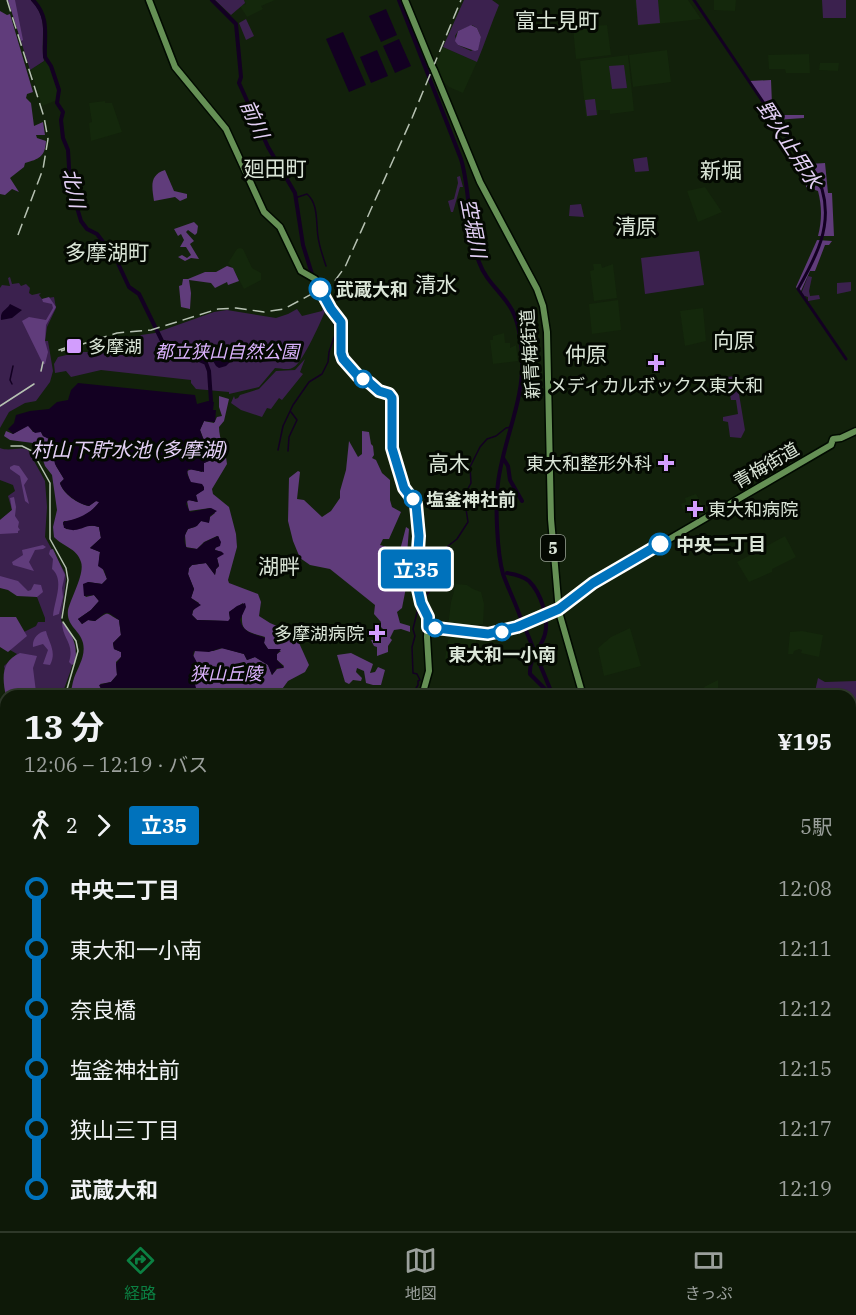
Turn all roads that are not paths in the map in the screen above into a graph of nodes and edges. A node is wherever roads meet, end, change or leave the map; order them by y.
1 (148, 0) edge
2 (405, 0) edge
3 (856, 431) edge
4 (559, 609) junction
5 (428, 627) junction
6 (424, 690) edge
7 (581, 690) edge

1 - 5 main road
2 - 4 main road, 新青梅街道 / 5
3 - 4 main road, 青梅街道
4 - 5 main road, 青梅街道
4 - 7 main road, 新青梅街道 / 5
5 - 6 main road

